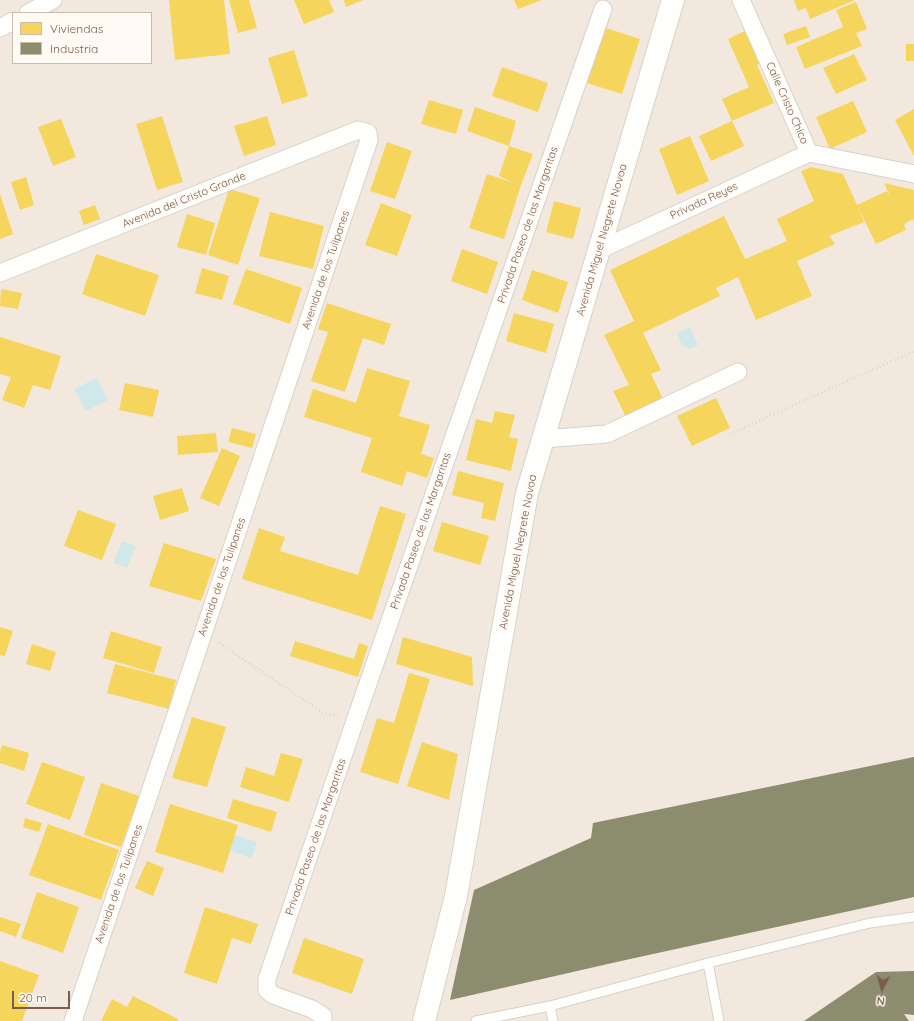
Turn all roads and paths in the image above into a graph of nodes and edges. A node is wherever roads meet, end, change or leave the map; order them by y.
1 (53, 0) edge
2 (673, 0) edge
3 (741, 0) edge
4 (603, 9) dead end
5 (30, 12) edge
6 (12, 22) edge
7 (0, 28) edge
8 (368, 133) joint
9 (809, 153) junction
10 (914, 174) edge
11 (599, 250) junction
12 (0, 273) edge
13 (914, 351) edge
14 (738, 372) dead end
15 (730, 434) dead end
16 (543, 439) junction
17 (203, 633) junction
18 (356, 718) junction
19 (914, 917) edge
20 (708, 963) junction
21 (550, 1006) junction
22 (73, 1021) edge
23 (323, 1021) edge
24 (424, 1021) edge
25 (476, 1021) edge
26 (553, 1021) edge
27 (719, 1021) edge

1 - 5 street
2 - 11 main road, Avenida Miguel Negrete Novoa
3 - 9 street, Calle Cristo Chico
4 - 18 street, Privada Paseo de las Margaritas
6 - 7 street
8 - 12 street, Avenida del Cristo Grande
8 - 17 street, Avenida de los Tulipanes
9 - 10 street, Calle Cristo Chico
9 - 11 street, Privada Reyes
11 - 16 main road, Avenida Miguel Negrete Novoa
13 - 15 path
14 - 16 street
16 - 24 main road, Avenida Miguel Negrete Novoa
17 - 18 path
17 - 22 street, Avenida de los Tulipanes
18 - 23 street, Privada Paseo de las Margaritas
19 - 20 lane
20 - 21 lane
20 - 27 lane
21 - 25 lane
21 - 26 lane

